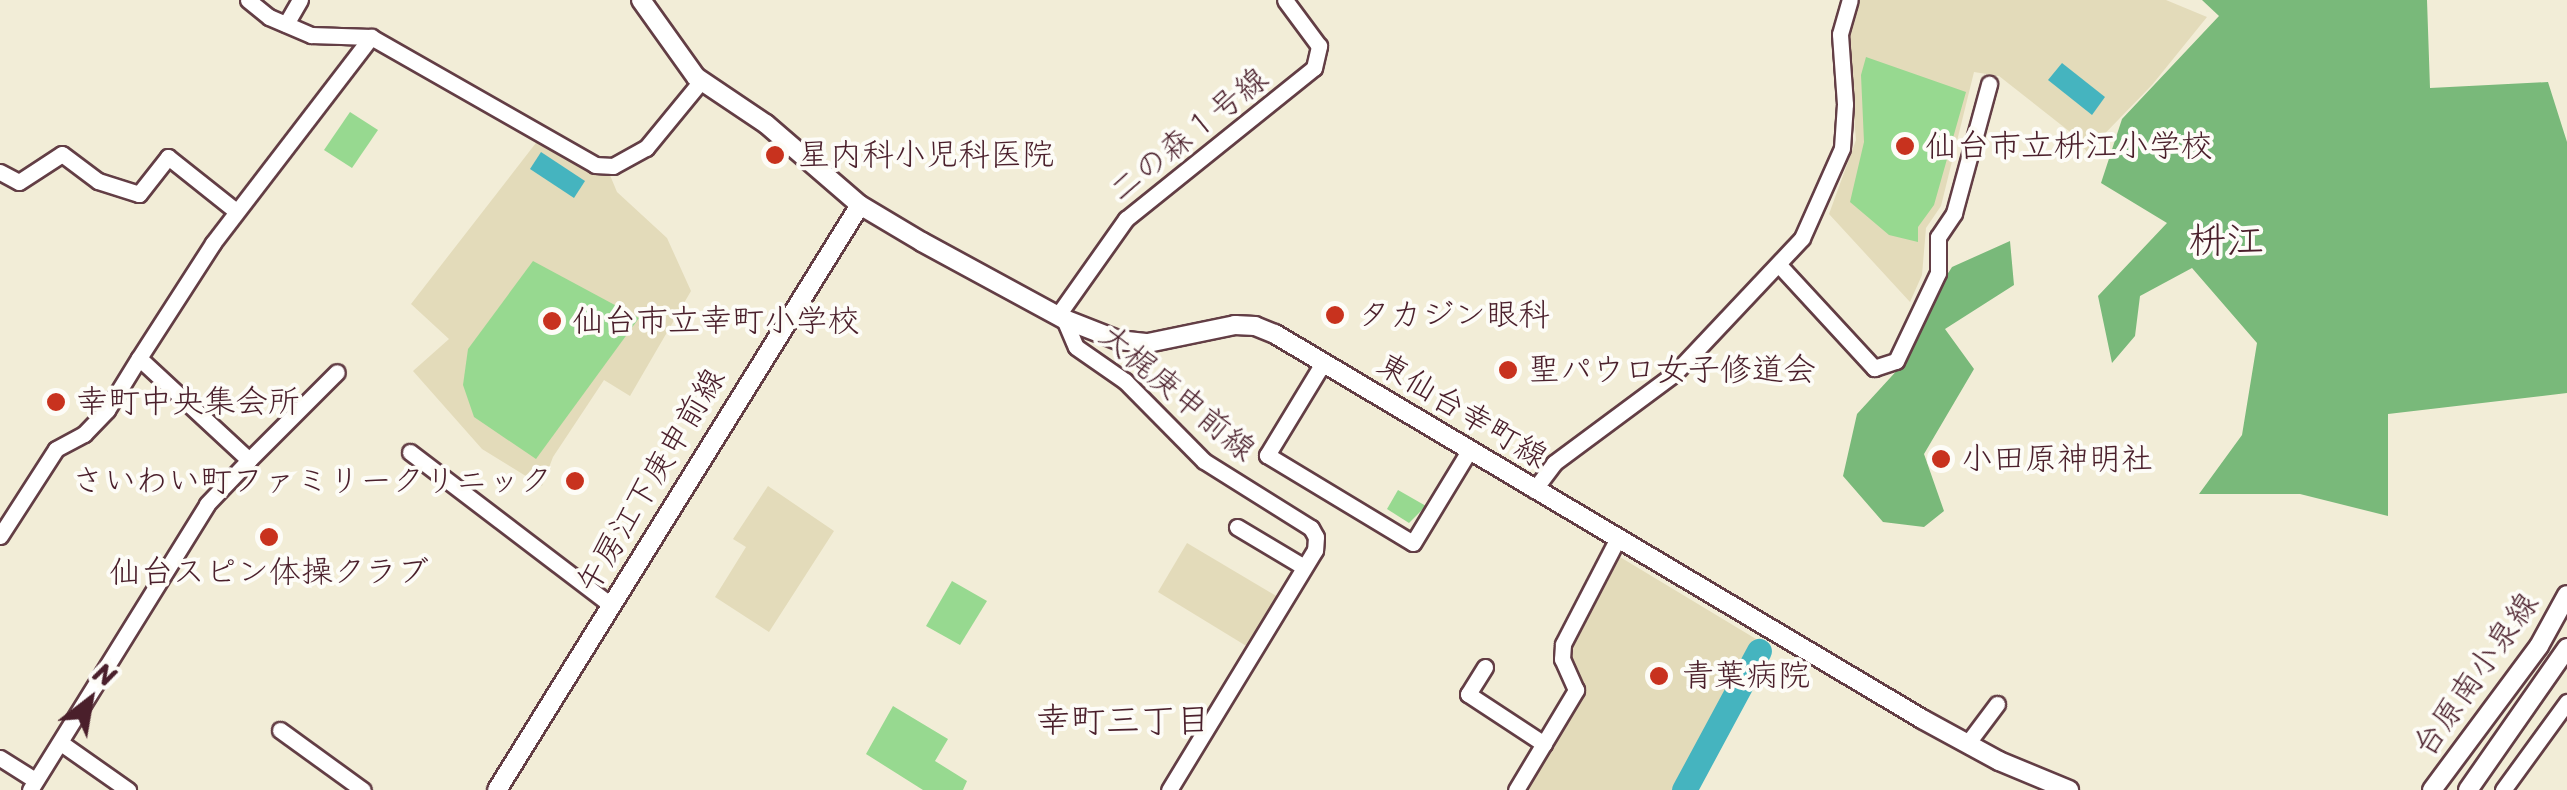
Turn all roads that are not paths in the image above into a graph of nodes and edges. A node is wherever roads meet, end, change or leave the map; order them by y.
1 (248, 0) edge
2 (300, 0) edge
3 (641, 0) edge
4 (1285, 0) edge
5 (1850, 0) edge
6 (286, 24) junction
7 (371, 37) junction
8 (702, 81) junction
9 (1989, 84) dead end
10 (0, 172) edge
11 (860, 205) junction
12 (236, 211) junction
13 (1780, 266) junction
14 (1061, 317) junction
15 (139, 358) junction
16 (1323, 363) junction
17 (338, 372) dead end
18 (1469, 451) junction
19 (410, 452) dead end
20 (248, 460) junction
21 (1534, 490) junction
22 (1237, 527) dead end
23 (0, 536) edge
24 (1617, 540) junction
25 (1304, 567) junction
26 (2567, 594) edge
27 (610, 605) junction
28 (2567, 648) edge
29 (1485, 667) dead end
30 (2567, 702) edge
31 (1997, 704) dead end
32 (280, 730) dead end
33 (61, 744) junction
34 (1544, 744) junction
35 (1967, 744) junction
36 (0, 758) edge
37 (32, 785) edge
38 (128, 790) edge
39 (363, 790) edge
40 (497, 790) edge
41 (1169, 790) edge
42 (1516, 790) edge
43 (2069, 790) edge
44 (2432, 790) edge
45 (2468, 790) edge
46 (2503, 790) edge

1 - 6 street
2 - 6 street
3 - 8 street, 東仙台幸町線
4 - 14 street, 二の森１号線
5 - 13 street
6 - 7 street
7 - 8 street
7 - 12 street
8 - 11 street, 東仙台幸町線
9 - 13 street
10 - 12 street
11 - 14 street, 東仙台幸町線
11 - 27 street, 午房江下庚申前線
12 - 15 street
13 - 21 street
14 - 16 street, 東仙台幸町線
14 - 25 street, 大梶庚申前線
15 - 20 street
15 - 23 street
16 - 18 street, 東仙台幸町線
16 - 18 street
17 - 20 street
18 - 21 street, 東仙台幸町線
19 - 27 street
20 - 33 street
21 - 24 street, 東仙台幸町線
22 - 25 street
24 - 34 street
24 - 35 street, 東仙台幸町線
25 - 41 street
26 - 44 street, 台原南小泉線
27 - 40 street, 午房江下庚申前線
28 - 45 street
29 - 34 street
30 - 46 street
31 - 35 street
32 - 39 street
33 - 37 street
33 - 38 street
34 - 42 street
35 - 43 street, 東仙台幸町線
36 - 37 street

